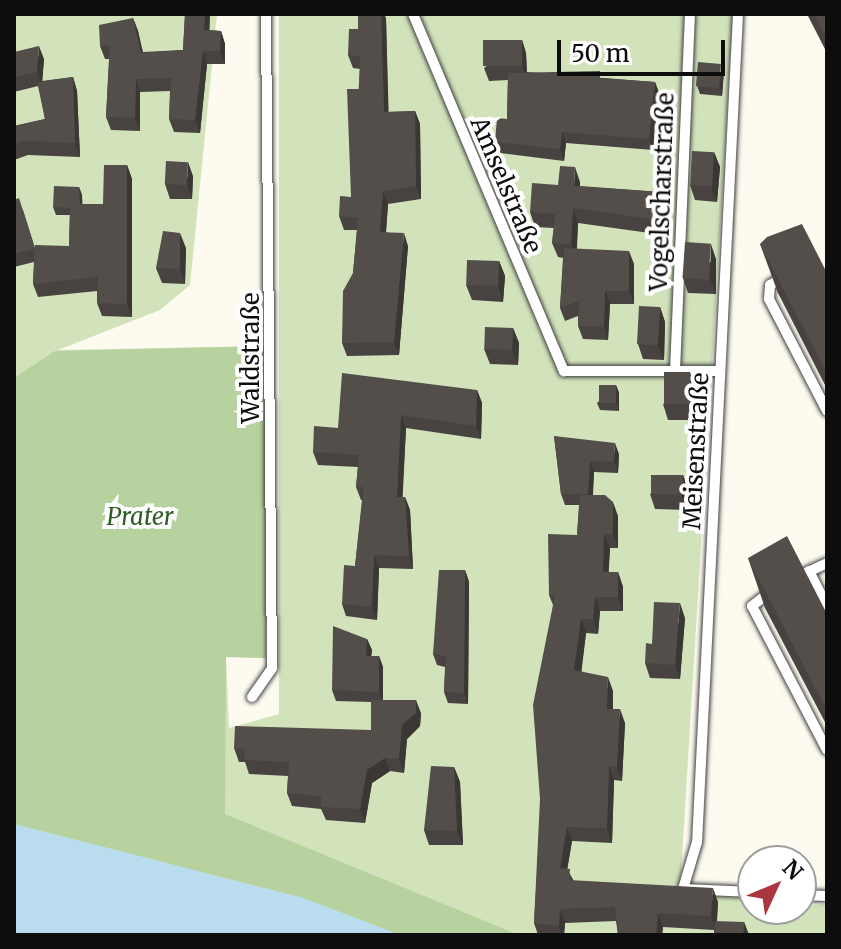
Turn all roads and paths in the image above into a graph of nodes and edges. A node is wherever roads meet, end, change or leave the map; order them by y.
1 (266, 14) edge
2 (413, 14) edge
3 (690, 14) edge
4 (738, 14) edge
5 (805, 266) edge
6 (675, 371) junction
7 (720, 371) junction
8 (827, 411) edge
9 (827, 563) edge
10 (809, 571) junction
11 (827, 606) edge
12 (252, 697) dead end
13 (827, 750) edge
14 (737, 891) edge

1 - 12 lane, Waldstraße
2 - 6 lane, Amselstraße
3 - 6 lane, Vogelscharstraße
4 - 7 lane, Meisenstraße
5 - 8 lane
6 - 7 lane
7 - 14 lane, Meisenstraße
9 - 10 lane
10 - 11 lane
10 - 13 lane

